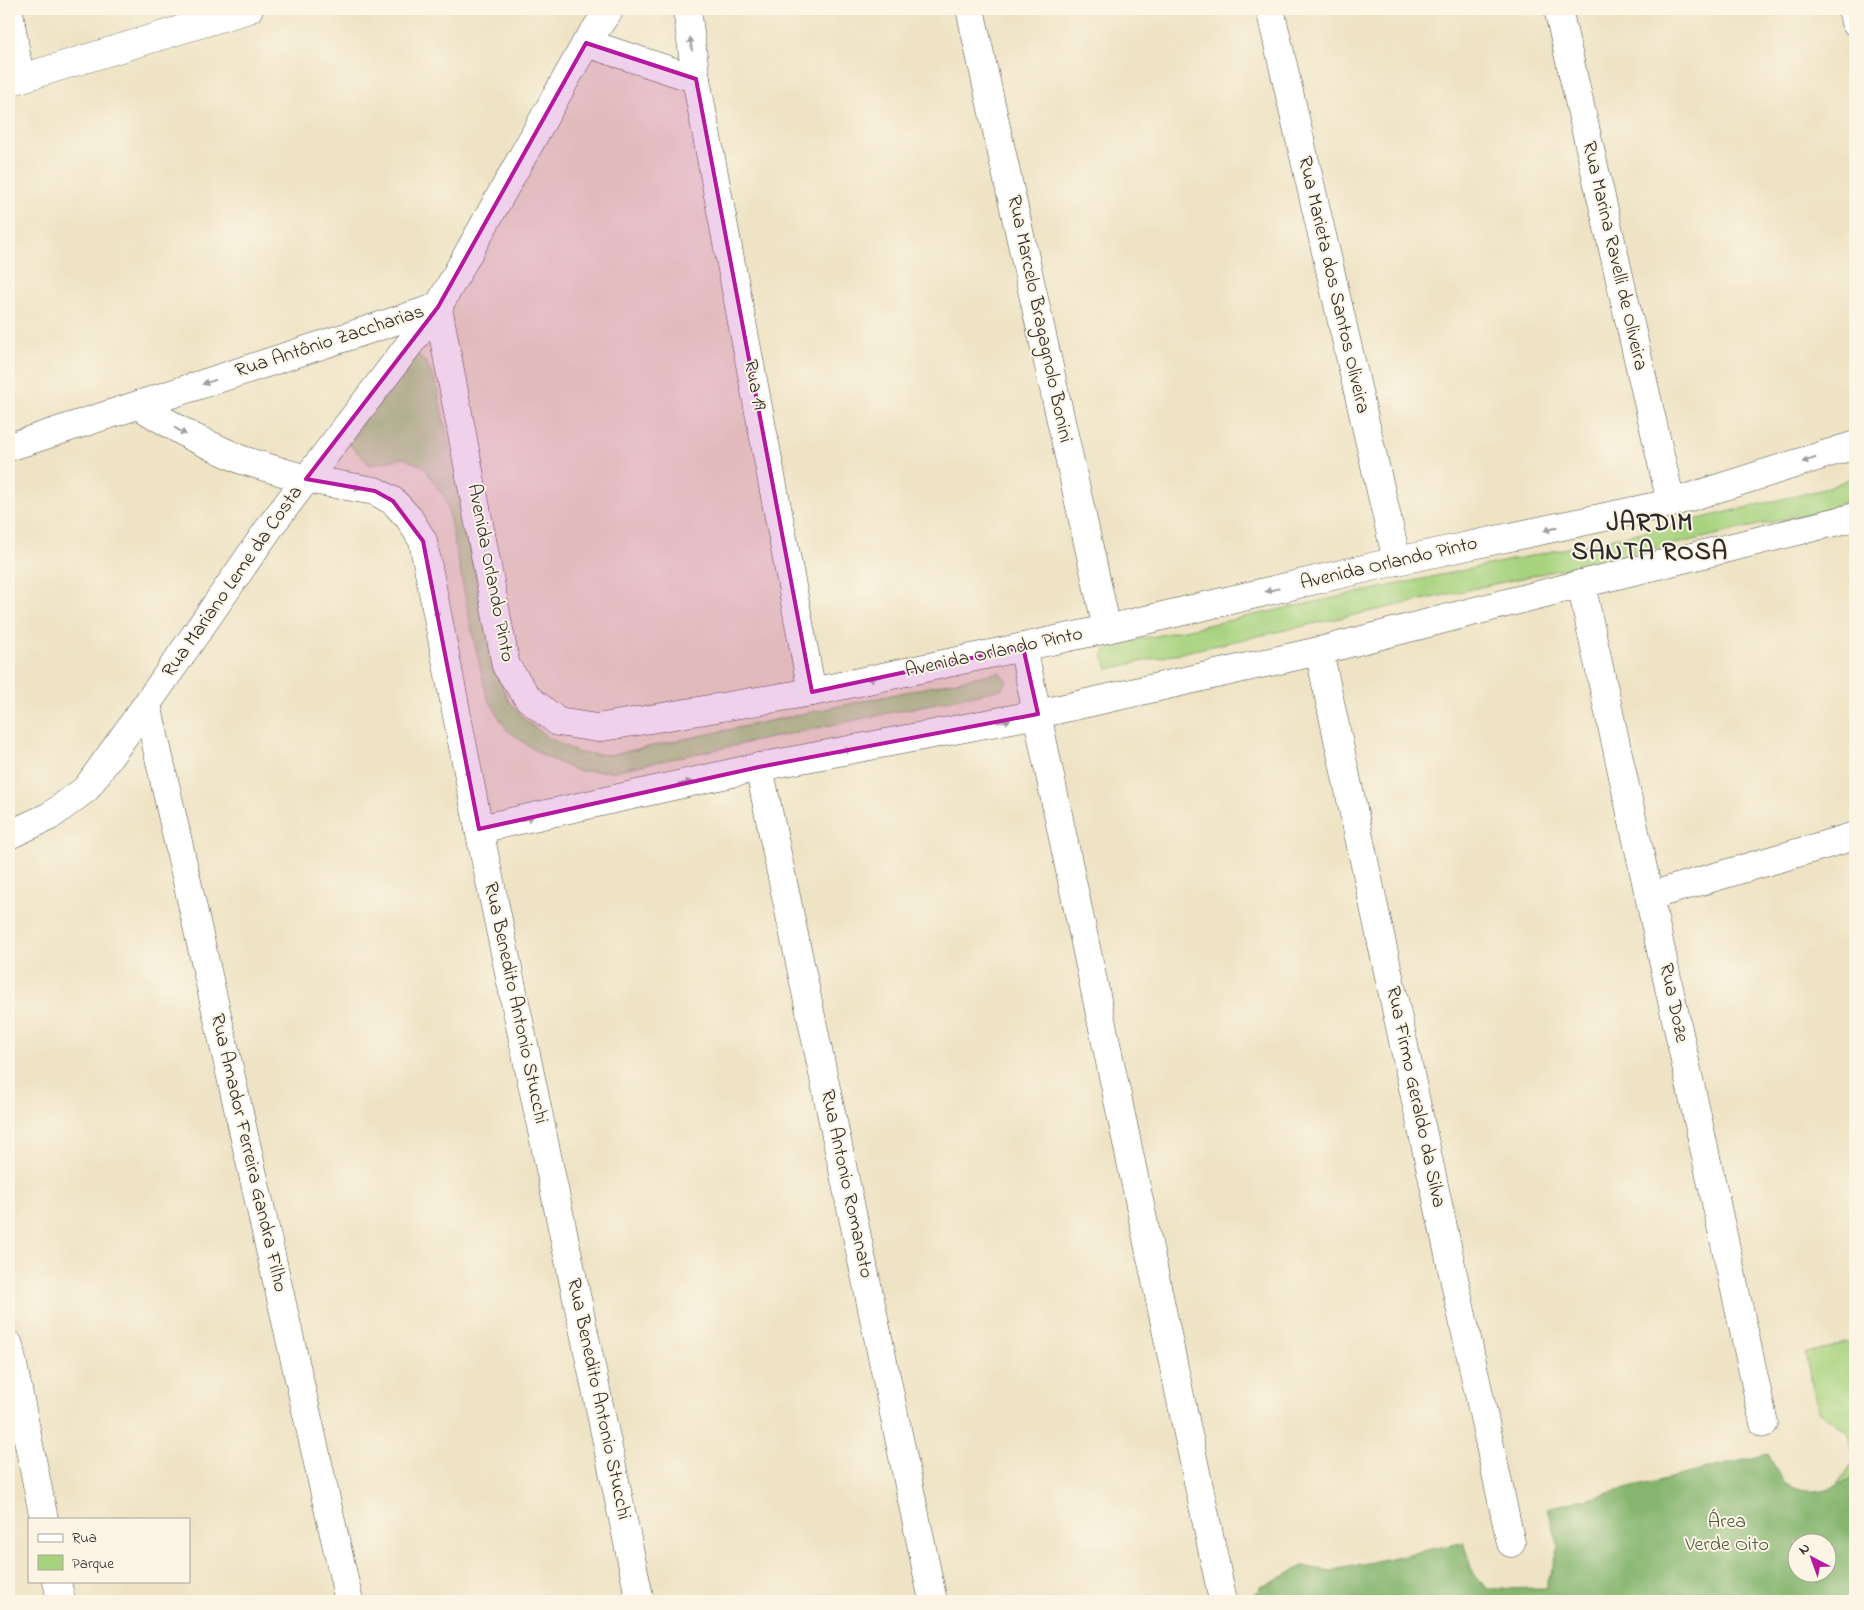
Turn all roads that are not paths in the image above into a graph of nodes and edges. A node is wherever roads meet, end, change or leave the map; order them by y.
1 (249, 9) edge
2 (610, 9) edge
3 (687, 9) edge
4 (970, 9) edge
5 (1270, 9) edge
6 (1558, 9) edge
7 (1852, 9) edge
8 (9, 12) edge
9 (1855, 22) edge
10 (586, 43) junction
11 (696, 79) junction
12 (14, 80) edge
13 (438, 306) junction
14 (138, 405) junction
15 (1855, 445) edge
16 (9, 447) edge
17 (306, 479) junction
18 (1671, 503) junction
19 (1855, 517) edge
20 (1397, 561) junction
21 (1581, 584) junction
22 (1107, 629) junction
23 (1023, 647) junction
24 (1319, 651) junction
25 (812, 692) junction
26 (147, 704) junction
27 (1038, 714) junction
28 (759, 767) junction
29 (479, 829) junction
30 (9, 835) edge
31 (1855, 836) edge
32 (1650, 896) junction
33 (9, 1345) edge
34 (1764, 1423) dead end
35 (44, 1518) edge
36 (1511, 1543) dead end
37 (57, 1582) edge
38 (61, 1601) edge
39 (349, 1601) edge
40 (640, 1601) edge
41 (933, 1601) edge
42 (1223, 1601) edge

1 - 12 street
2 - 10 street, Rua Antônio Zaccharias
11 -> 3 street, Rua 19
4 - 22 street, Rua Marcelo Bragagnolo Bonini
5 - 20 street, Rua Marieta dos Santos Oliveira
6 - 18 street, Rua Marina Ravelli de Oliveira
7 - 9 street
8 - 12 street
10 - 11 street
10 - 13 street, Rua Antônio Zaccharias
11 - 25 street, Rua 19
13 -> 14 street, Rua Antônio Zaccharias
13 - 17 street, Rua Mariano Leme da Costa
13 - 25 street, Avenida Orlando Pinto
14 - 16 street, Rua Antônio Zaccharias
14 -> 17 street, Rua Benedito Antonio Stucchi
15 -> 18 street, Avenida Orlando Pinto
17 - 26 street, Rua Mariano Leme da Costa
17 -> 29 street, Rua Benedito Antonio Stucchi
18 -> 20 street, Avenida Orlando Pinto
19 - 21 street
20 -> 22 street, Avenida Orlando Pinto
21 - 24 street
21 - 32 street, Rua Doze
22 - 23 street, Avenida Orlando Pinto
23 -> 25 street, Avenida Orlando Pinto
23 - 27 street
24 - 27 street
24 - 36 street, Rua Firmo Geraldo da Silva
26 - 30 street, Rua Mariano Leme da Costa
26 - 39 street, Rua Amador Ferreira Gandra Filho
28 -> 27 street
27 - 42 street
29 -> 28 street
28 - 41 street, Rua Antonio Romanato
29 - 40 street, Rua Benedito Antonio Stucchi
31 - 32 street
32 - 34 street, Rua Doze
33 - 35 street
37 - 38 street

